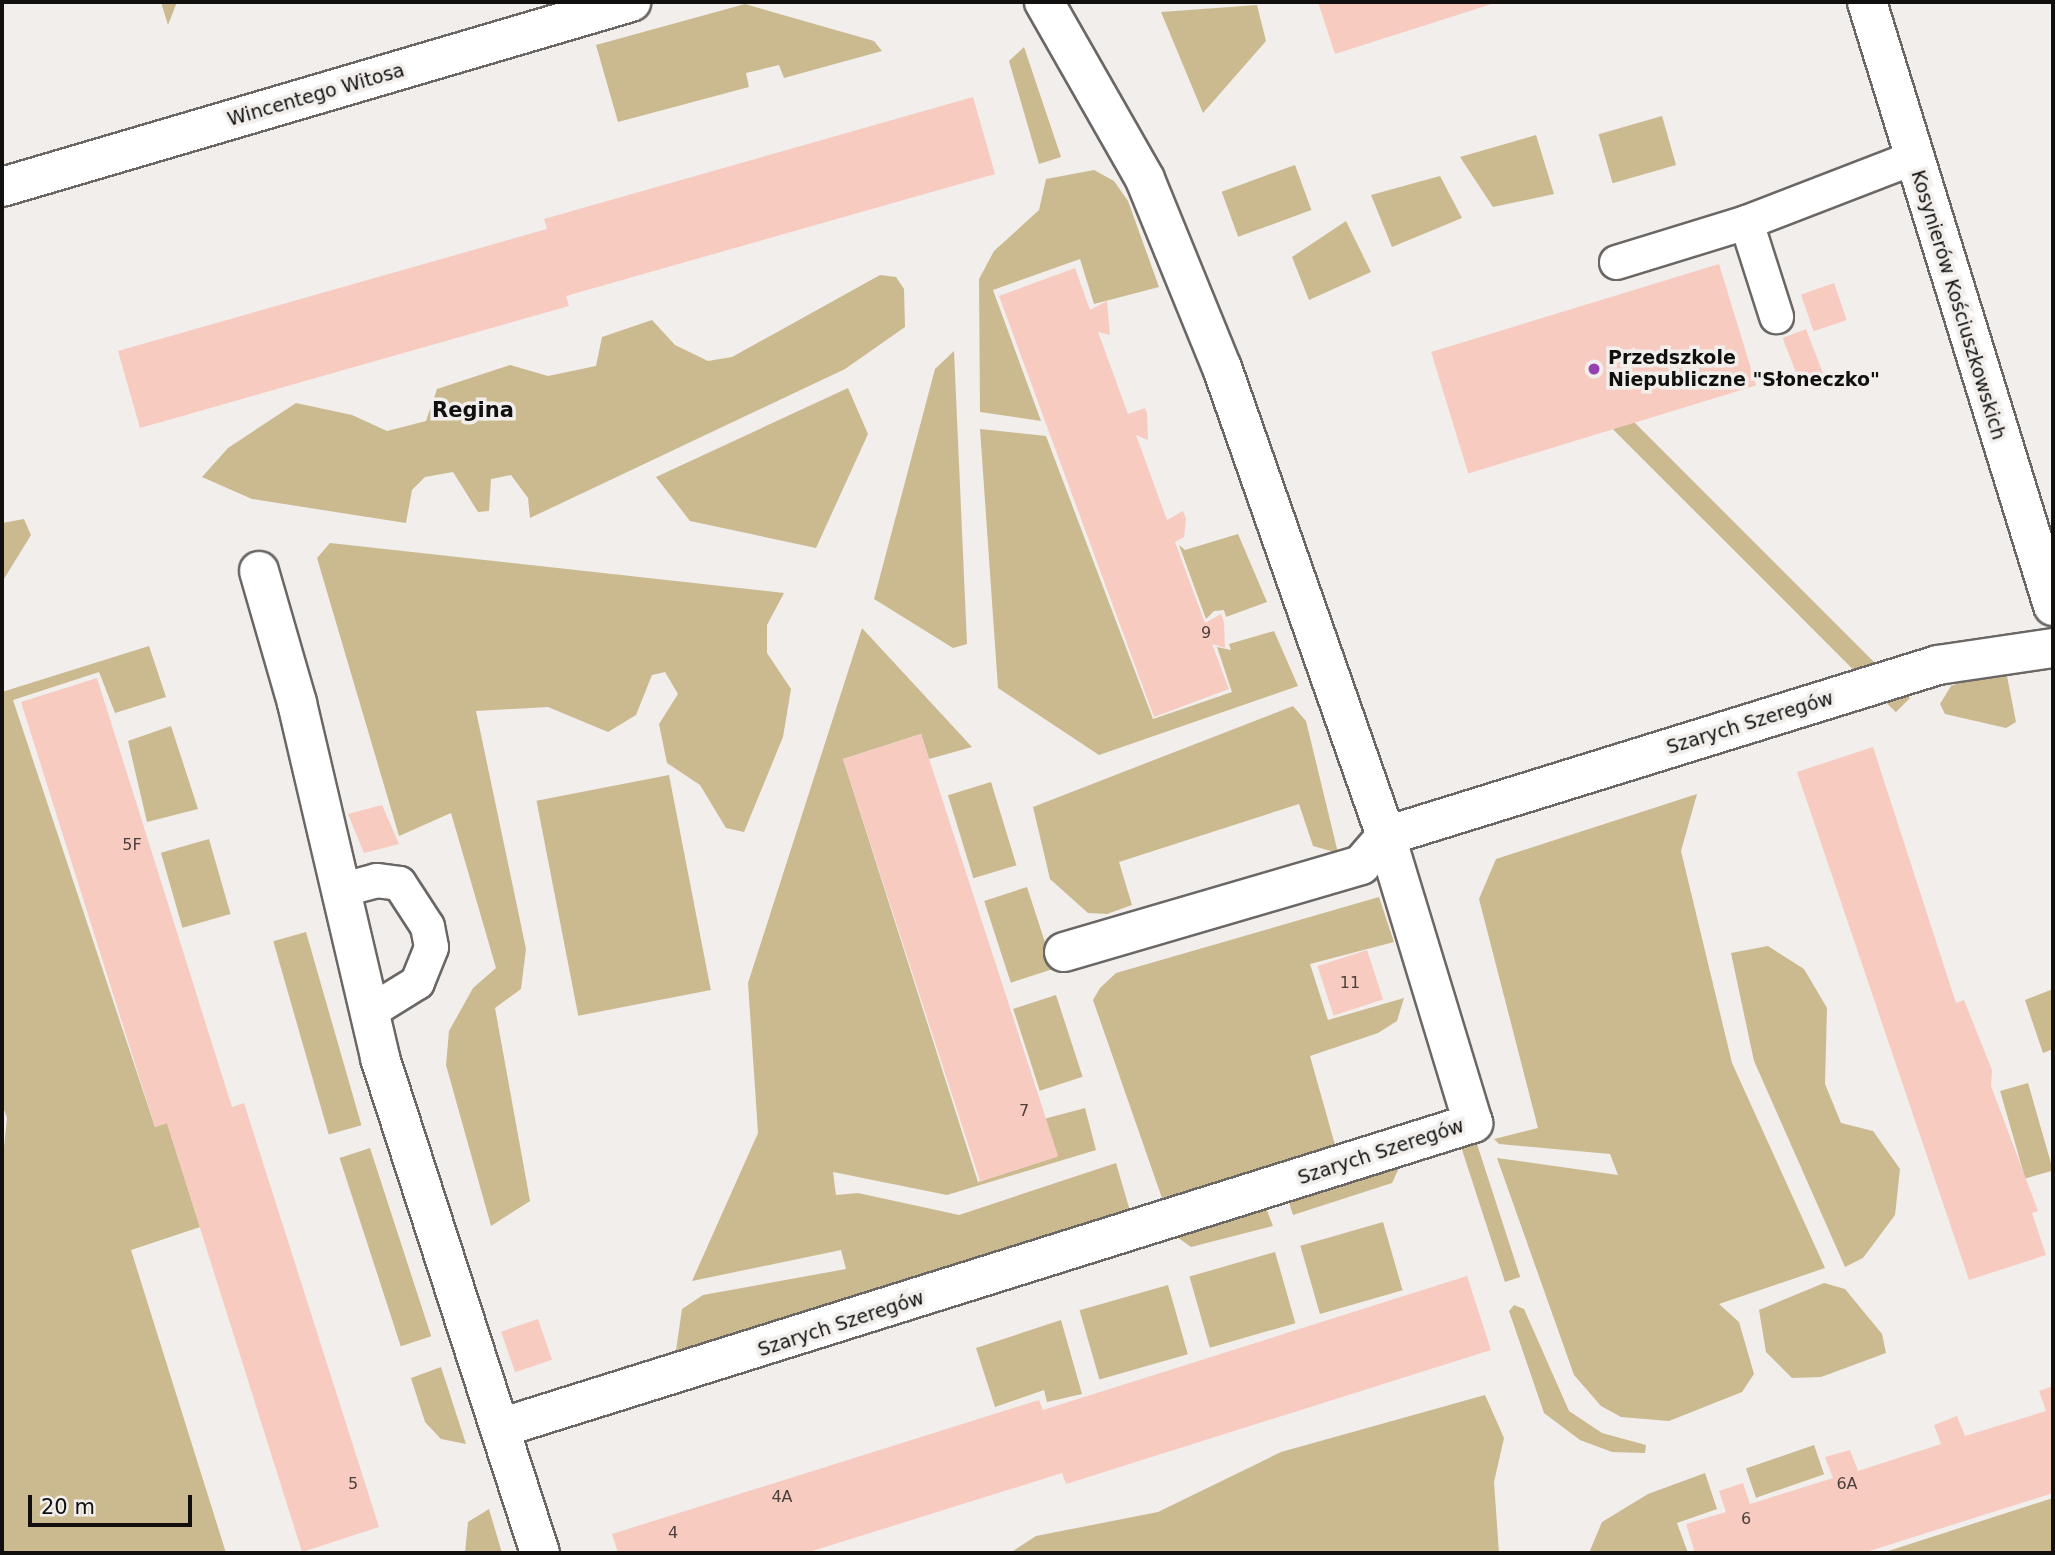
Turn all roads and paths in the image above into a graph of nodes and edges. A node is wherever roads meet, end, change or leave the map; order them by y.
1 (631, 2) edge
2 (1044, 2) edge
3 (1867, 2) edge
4 (1912, 158) junction
5 (2, 187) edge
6 (1746, 222) junction
7 (1616, 262) dead end
8 (1776, 316) dead end
9 (259, 571) dead end
10 (2053, 606) edge
11 (2053, 648) edge
12 (1386, 836) junction
13 (343, 889) junction
14 (1064, 952) dead end
15 (370, 1012) junction
16 (500, 1428) junction
17 (540, 1553) edge

1 - 5 street, Wincentego Witosa
2 - 12 street
3 - 4 street, Kosynierów Kościuszkowskich
4 - 6 lane
4 - 10 street, Kosynierów Kościuszkowskich
6 - 7 lane
6 - 8 lane
9 - 13 street
11 - 12 street, Szarych Szeregów
12 - 14 street
12 - 16 street, Szarych Szeregów
13 - 15 street
13 - 15 lane
15 - 16 street
16 - 17 street

